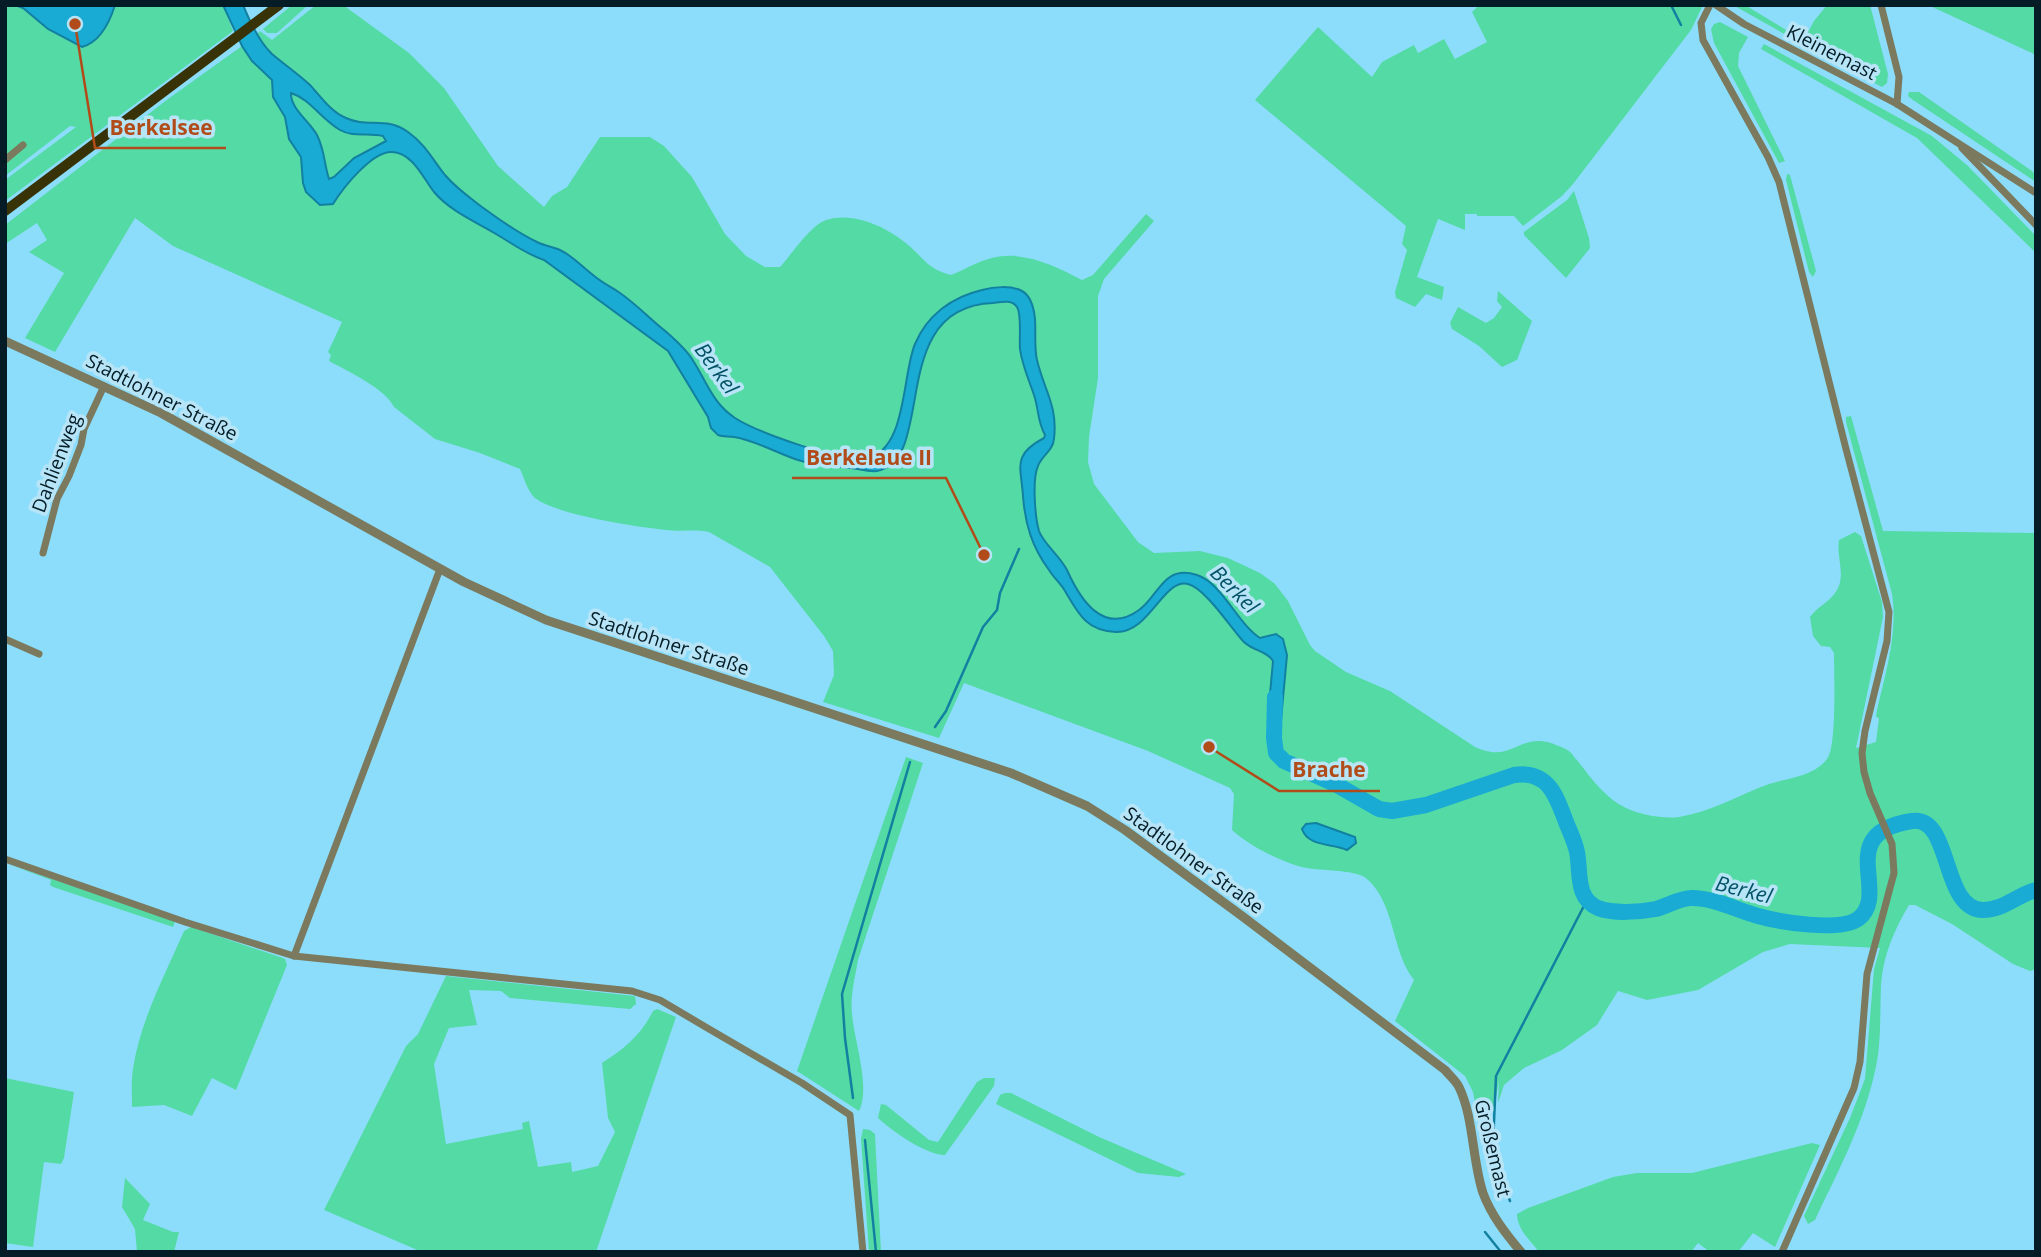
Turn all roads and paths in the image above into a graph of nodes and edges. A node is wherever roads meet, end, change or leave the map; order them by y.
1 (279, 5) edge
2 (1710, 5) edge
3 (1716, 5) edge
4 (1881, 5) edge
5 (1898, 104) junction
6 (1952, 138) junction
7 (23, 145) dead end
8 (5, 160) edge
9 (2036, 194) edge
10 (5, 211) edge
11 (2036, 225) edge
12 (5, 341) edge
13 (104, 386) junction
14 (43, 553) dead end
15 (440, 569) junction
16 (5, 639) edge
17 (39, 654) dead end
18 (5, 859) edge
19 (294, 956) junction
20 (1458, 1085) joint
21 (863, 1252) edge
22 (1521, 1252) edge
23 (1782, 1252) edge

1 - 10 main road
2 - 23 street
3 - 5 street, Kleinemast
4 - 5 street, Kleinemast
5 - 6 street, Kleinemast
6 - 9 street, Kleinemast
6 - 11 street, Kleinemast
7 - 8 street
12 - 13 street, Stadtlohner Straße
13 - 14 street, Dahlienweg
13 - 15 street, Stadtlohner Straße
15 - 19 street
15 - 20 street, Stadtlohner Straße
16 - 17 street
18 - 19 street
19 - 21 street
20 - 22 street, Großemast

